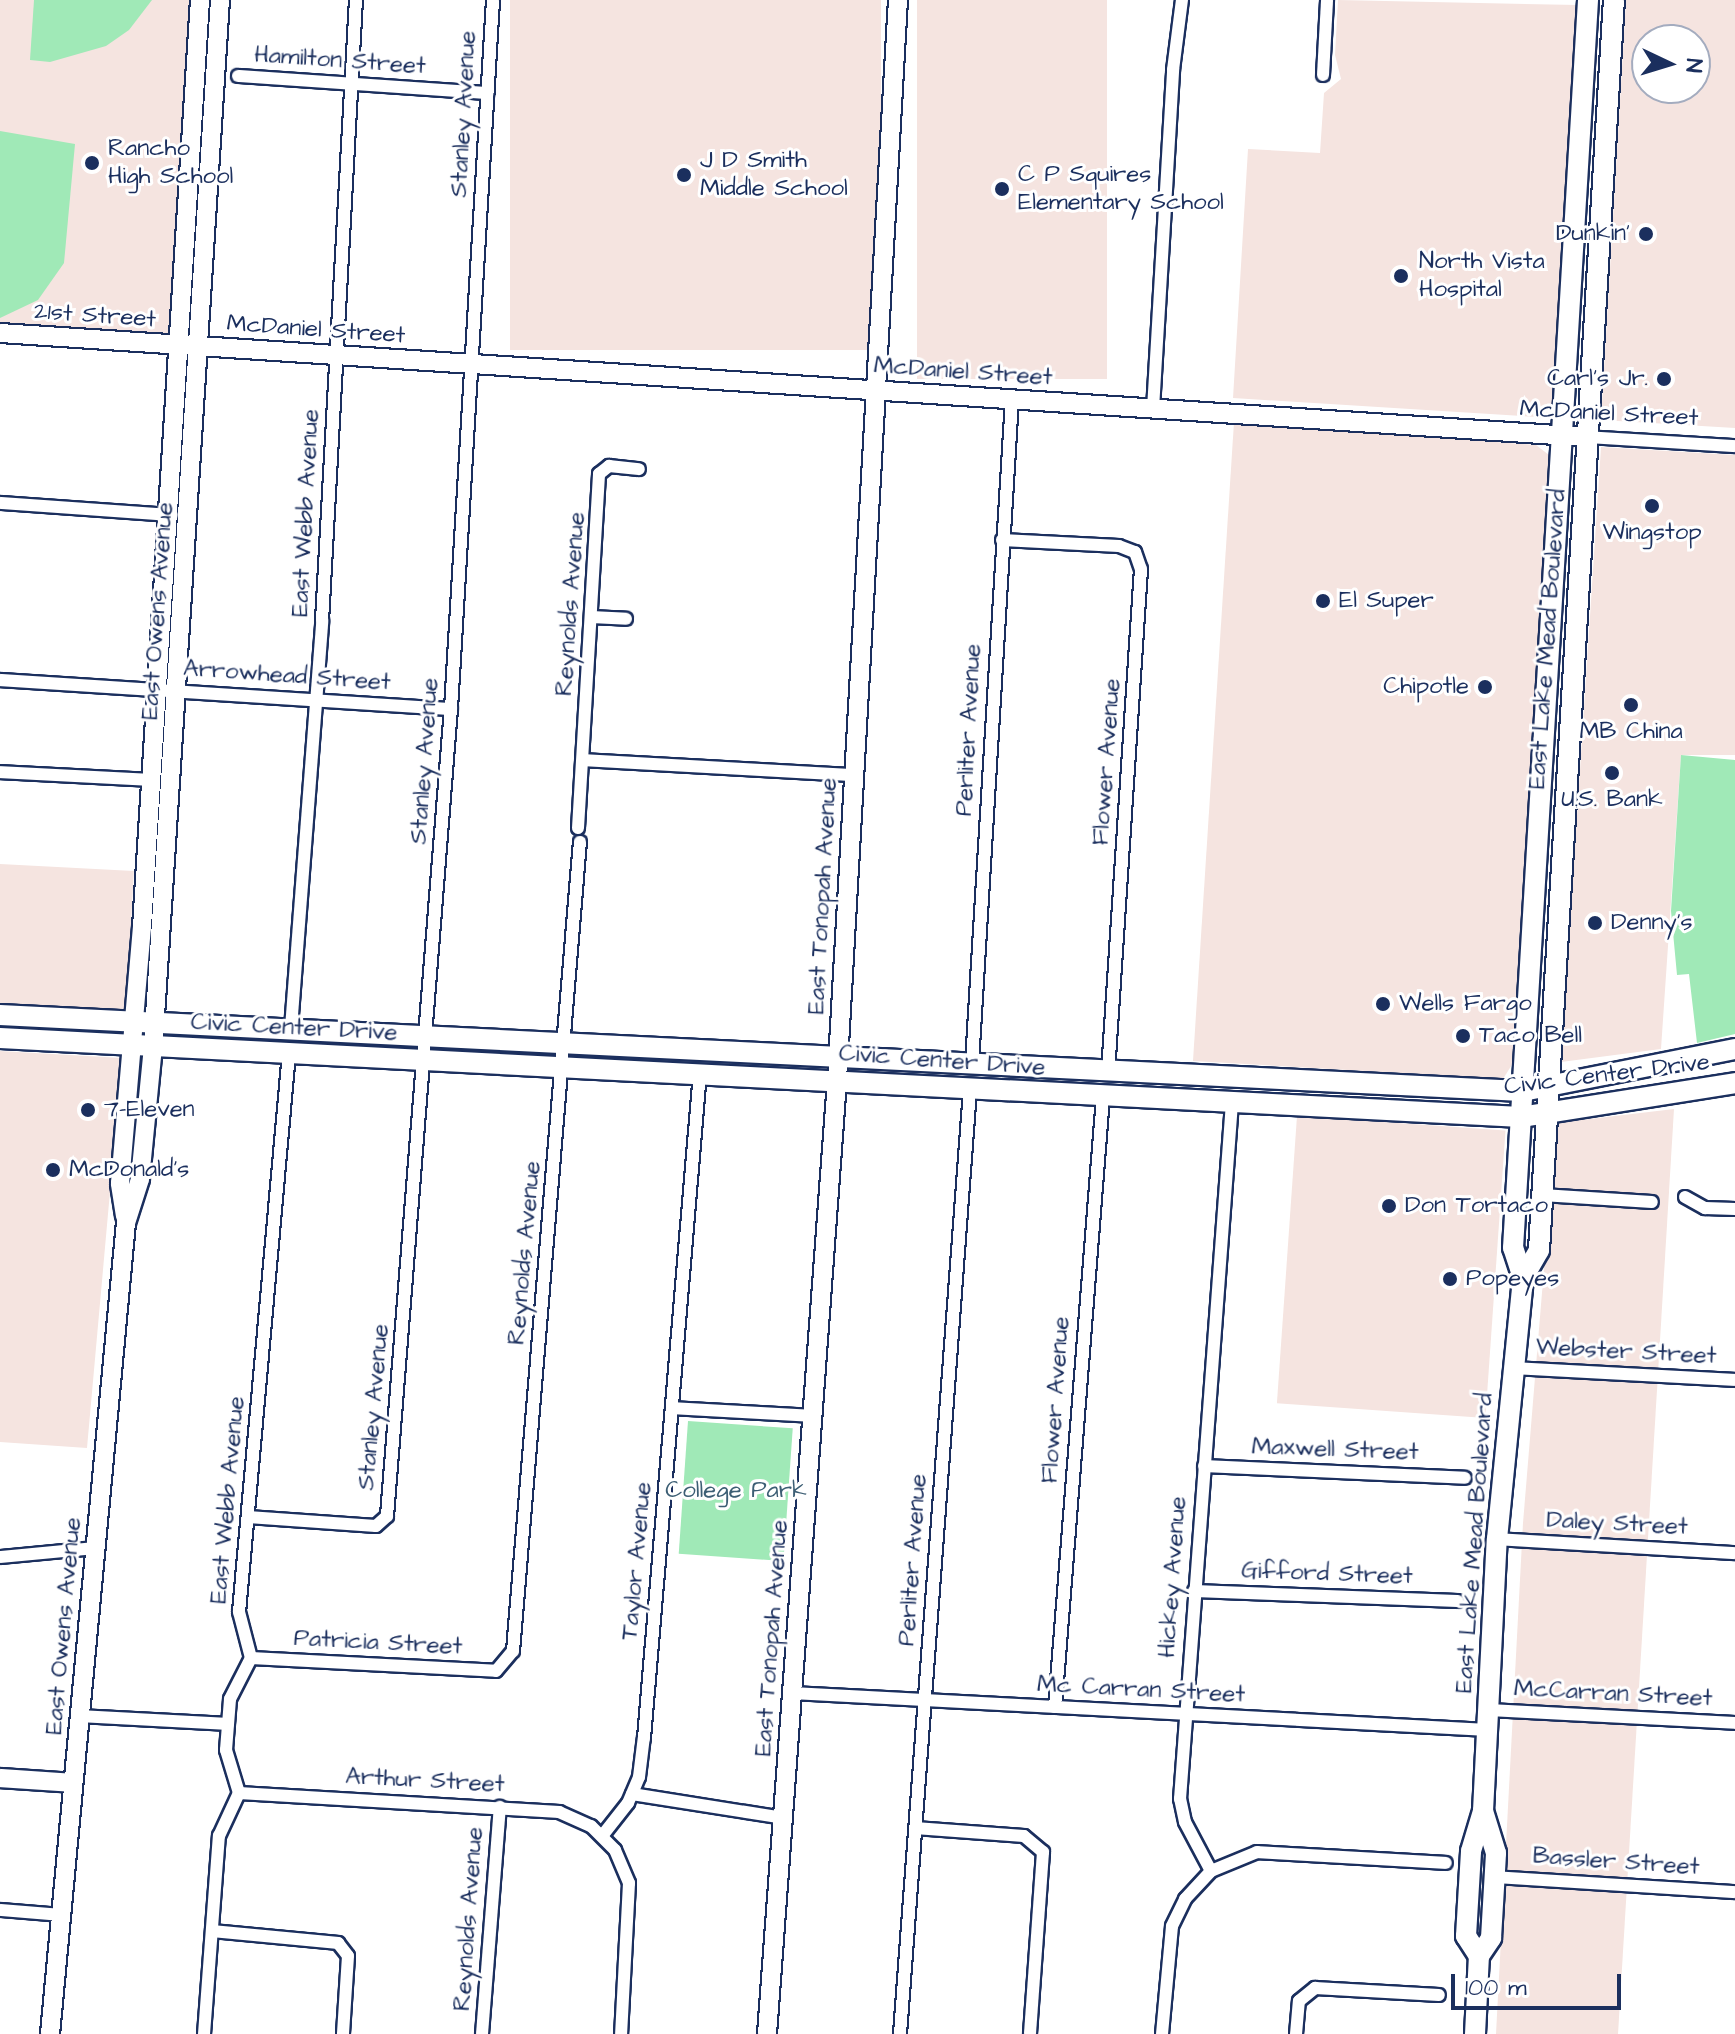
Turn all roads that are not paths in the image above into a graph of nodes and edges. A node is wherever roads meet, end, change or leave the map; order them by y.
1 (200, 0) edge
2 (220, 0) edge
3 (356, 0) edge
4 (493, 0) edge
5 (898, 0) edge
6 (1182, 0) edge
7 (1327, 0) edge
8 (1588, 0) edge
9 (1614, 0) edge
10 (1323, 75) dead end
11 (238, 76) dead end
12 (351, 82) junction
13 (487, 93) junction
14 (188, 186) junction
15 (207, 207) junction
16 (1601, 211) junction
17 (1573, 253) junction
18 (0, 333) edge
19 (188, 346) junction
20 (338, 355) junction
21 (473, 364) junction
22 (876, 391) junction
23 (1012, 399) junction
24 (1153, 409) junction
25 (1562, 435) junction
26 (1586, 437) junction
27 (1735, 446) edge
28 (639, 469) dead end
29 (0, 503) edge
30 (167, 514) junction
31 (188, 516) junction
32 (1002, 540) junction
33 (592, 617) junction
34 (626, 619) dead end
35 (0, 680) edge
36 (167, 691) junction
37 (317, 700) junction
38 (451, 709) junction
39 (1545, 739) junction
40 (1568, 740) junction
41 (583, 760) junction
42 (0, 772) edge
43 (854, 775) junction
44 (151, 780) junction
45 (578, 828) dead end
46 (580, 842) dead end
47 (0, 1015) edge
48 (144, 1024) junction
49 (291, 1028) junction
50 (427, 1034) junction
51 (0, 1038) edge
52 (565, 1042) junction
53 (143, 1047) junction
54 (1735, 1049) edge
55 (289, 1053) junction
56 (838, 1057) junction
57 (425, 1060) junction
58 (972, 1063) junction
59 (563, 1067) junction
60 (700, 1072) junction
61 (1108, 1072) junction
62 (1174, 1075) junction
63 (837, 1080) junction
64 (1735, 1083) edge
65 (1548, 1086) junction
66 (970, 1089) junction
67 (1523, 1091) junction
68 (1031, 1093) junction
69 (1103, 1097) junction
70 (1232, 1103) junction
71 (1546, 1112) junction
72 (1521, 1117) junction
73 (1542, 1195) junction
74 (1685, 1197) dead end
75 (1652, 1202) dead end
76 (1735, 1209) edge
77 (1523, 1278) junction
78 (1514, 1368) junction
79 (1735, 1380) edge
80 (672, 1408) junction
81 (813, 1416) junction
82 (1204, 1466) junction
83 (1465, 1478) dead end
84 (248, 1517) junction
85 (1497, 1539) junction
86 (95, 1548) junction
87 (1735, 1553) edge
88 (0, 1557) edge
89 (1194, 1591) junction
90 (1458, 1601) dead end
91 (251, 1658) junction
92 (503, 1667) joint
93 (792, 1693) junction
94 (925, 1700) junction
95 (1055, 1707) junction
96 (1185, 1714) junction
97 (80, 1716) junction
98 (1488, 1720) junction
99 (1735, 1723) edge
100 (228, 1724) junction
101 (0, 1778) edge
102 (73, 1783) junction
103 (239, 1793) junction
104 (632, 1794) junction
105 (500, 1807) junction
106 (1483, 1811) junction
107 (783, 1818) junction
108 (915, 1828) junction
109 (602, 1836) junction
110 (1446, 1863) dead end
111 (1211, 1871) junction
112 (1494, 1877) junction
113 (1735, 1892) edge
114 (0, 1910) edge
115 (62, 1915) junction
116 (212, 1931) junction
117 (1479, 1956) junction
118 (1439, 1995) dead end
119 (50, 2034) edge
120 (204, 2034) edge
121 (343, 2034) edge
122 (482, 2034) edge
123 (621, 2034) edge
124 (767, 2034) edge
125 (900, 2034) edge
126 (1030, 2034) edge
127 (1162, 2034) edge
128 (1296, 2034) edge
129 (1475, 2034) edge

1 - 14 street, East Owens Avenue
2 - 15 street, East Owens Avenue
3 - 12 street, East Webb Avenue
4 - 13 street, Stanley Avenue
5 - 22 street, East Tonopah Avenue
6 - 24 street
7 - 10 street
8 - 17 main road, East Lake Mead Boulevard
9 - 16 main road, East Lake Mead Boulevard
11 - 12 street, Hamilton Street
12 - 13 street, Hamilton Street
12 - 20 street, East Webb Avenue
13 - 21 street, Stanley Avenue
14 - 15 street
14 - 19 street, East Owens Avenue
15 - 19 street, East Owens Avenue
16 - 17 main road
16 - 26 main road, East Lake Mead Boulevard
17 - 25 main road, East Lake Mead Boulevard
18 - 19 street, 21st Street
19 - 20 street, McDaniel Street
19 - 30 street, East Owens Avenue
19 - 31 street, East Owens Avenue
20 - 21 street, McDaniel Street
20 - 37 street, East Webb Avenue
21 - 22 street, McDaniel Street
21 - 38 street, Stanley Avenue
22 - 23 street, McDaniel Street
22 - 43 street, East Tonopah Avenue
23 - 24 street, McDaniel Street
23 - 32 street, Perliter Avenue
24 - 25 street, McDaniel Street
25 - 26 street, McDaniel Street
25 - 39 main road, East Lake Mead Boulevard
26 - 27 street, McDaniel Street
26 - 40 main road, East Lake Mead Boulevard
28 - 33 street, Reynolds Avenue
29 - 30 street
30 - 31 street
30 - 36 street, East Owens Avenue
31 - 36 street, East Owens Avenue
32 - 58 street, Perliter Avenue
32 - 61 street, Flower Avenue
33 - 34 street
33 - 41 street, Reynolds Avenue
35 - 36 street, Arrowhead Street
36 - 37 street, Arrowhead Street
36 - 44 street, East Owens Avenue
36 - 48 street, East Owens Avenue
37 - 38 street, Arrowhead Street
37 - 49 street, East Webb Avenue
38 - 50 street, Stanley Avenue
39 - 40 main road
39 - 67 main road, East Lake Mead Boulevard
40 - 65 main road, East Lake Mead Boulevard
41 - 43 street
41 - 45 street, Reynolds Avenue
42 - 44 street
43 - 56 street, East Tonopah Avenue
44 - 48 street, East Owens Avenue
46 - 52 street, Reynolds Avenue
47 - 48 main road, Civic Center Drive
48 - 49 main road, Civic Center Drive
48 - 53 street, East Owens Avenue
49 - 50 main road, Civic Center Drive
50 - 52 main road, Civic Center Drive
50 - 57 street, Stanley Avenue
51 - 53 main road, Civic Center Drive
52 - 56 main road, Civic Center Drive
52 - 59 street, Reynolds Avenue
53 - 55 main road, Civic Center Drive
53 - 86 street, East Owens Avenue
54 - 65 main road, Civic Center Drive
55 - 57 main road, Civic Center Drive
55 - 84 street, East Webb Avenue
56 - 58 main road, Civic Center Drive
56 - 63 street, East Tonopah Avenue
57 - 59 main road, Civic Center Drive
57 - 84 street, Stanley Avenue
58 - 61 main road, Civic Center Drive
59 - 60 main road, Civic Center Drive
59 - 92 street, Reynolds Avenue
60 - 63 main road, Civic Center Drive
60 - 80 street, Taylor Avenue
61 - 62 main road, Civic Center Drive
61 - 68 main road
62 - 67 main road, Civic Center Drive
62 - 69 main road
63 - 66 main road, Civic Center Drive
63 - 81 street, East Tonopah Avenue
64 - 71 main road, Civic Center Drive
65 - 67 main road, Civic Center Drive
65 - 71 main road, East Lake Mead Boulevard
66 - 68 main road, Civic Center Drive
66 - 94 street, Perliter Avenue
67 - 72 main road, East Lake Mead Boulevard
68 - 69 main road, Civic Center Drive
69 - 70 main road, Civic Center Drive
69 - 95 street, Flower Avenue
70 - 72 main road, Civic Center Drive
70 - 82 street, Hickey Avenue
71 - 72 main road, Civic Center Drive
71 - 73 main road, East Lake Mead Boulevard
72 - 77 main road, East Lake Mead Boulevard
73 - 75 street
73 - 77 main road, East Lake Mead Boulevard
74 - 76 street
77 - 78 main road, East Lake Mead Boulevard
78 - 79 street, Webster Street
78 - 85 main road, East Lake Mead Boulevard
80 - 81 street
80 - 104 street, Taylor Avenue
81 - 93 street, East Tonopah Avenue
82 - 83 street, Maxwell Street
82 - 89 street, Hickey Avenue
84 - 91 street, East Webb Avenue
85 - 87 street, Daley Street
85 - 98 main road, East Lake Mead Boulevard
86 - 88 street
86 - 97 street, East Owens Avenue
89 - 90 street, Gifford Street
89 - 96 street, Hickey Avenue
91 - 92 street, Patricia Street
91 - 100 street
93 - 94 street, Mc Carran Street
93 - 107 street, East Tonopah Avenue
94 - 95 street, Mc Carran Street
94 - 108 street, Perliter Avenue
95 - 96 street, Mc Carran Street
96 - 98 street, Mc Carran Street
96 - 111 street, Hickey Avenue
97 - 100 street
97 - 102 street, East Owens Avenue
98 - 99 street, McCarran Street
98 - 106 main road, East Lake Mead Boulevard
100 - 103 street
101 - 102 street
102 - 115 street, East Owens Avenue
103 - 105 street, Arthur Street
103 - 116 street
104 - 107 street
104 - 109 street, Taylor Avenue
105 - 109 street, Arthur Street
105 - 122 street, Reynolds Avenue
106 - 112 main road, East Lake Mead Boulevard
106 - 117 main road, East Lake Mead Boulevard
107 - 124 street, East Tonopah Avenue
108 - 125 street, Perliter Avenue
108 - 126 street
109 - 123 street
110 - 111 street
111 - 127 street
112 - 113 street, Bassler Street
112 - 117 main road, East Lake Mead Boulevard
114 - 115 street
115 - 119 street, East Owens Avenue
116 - 120 street
116 - 121 street
117 - 129 main road, East Lake Mead Boulevard
118 - 128 street

